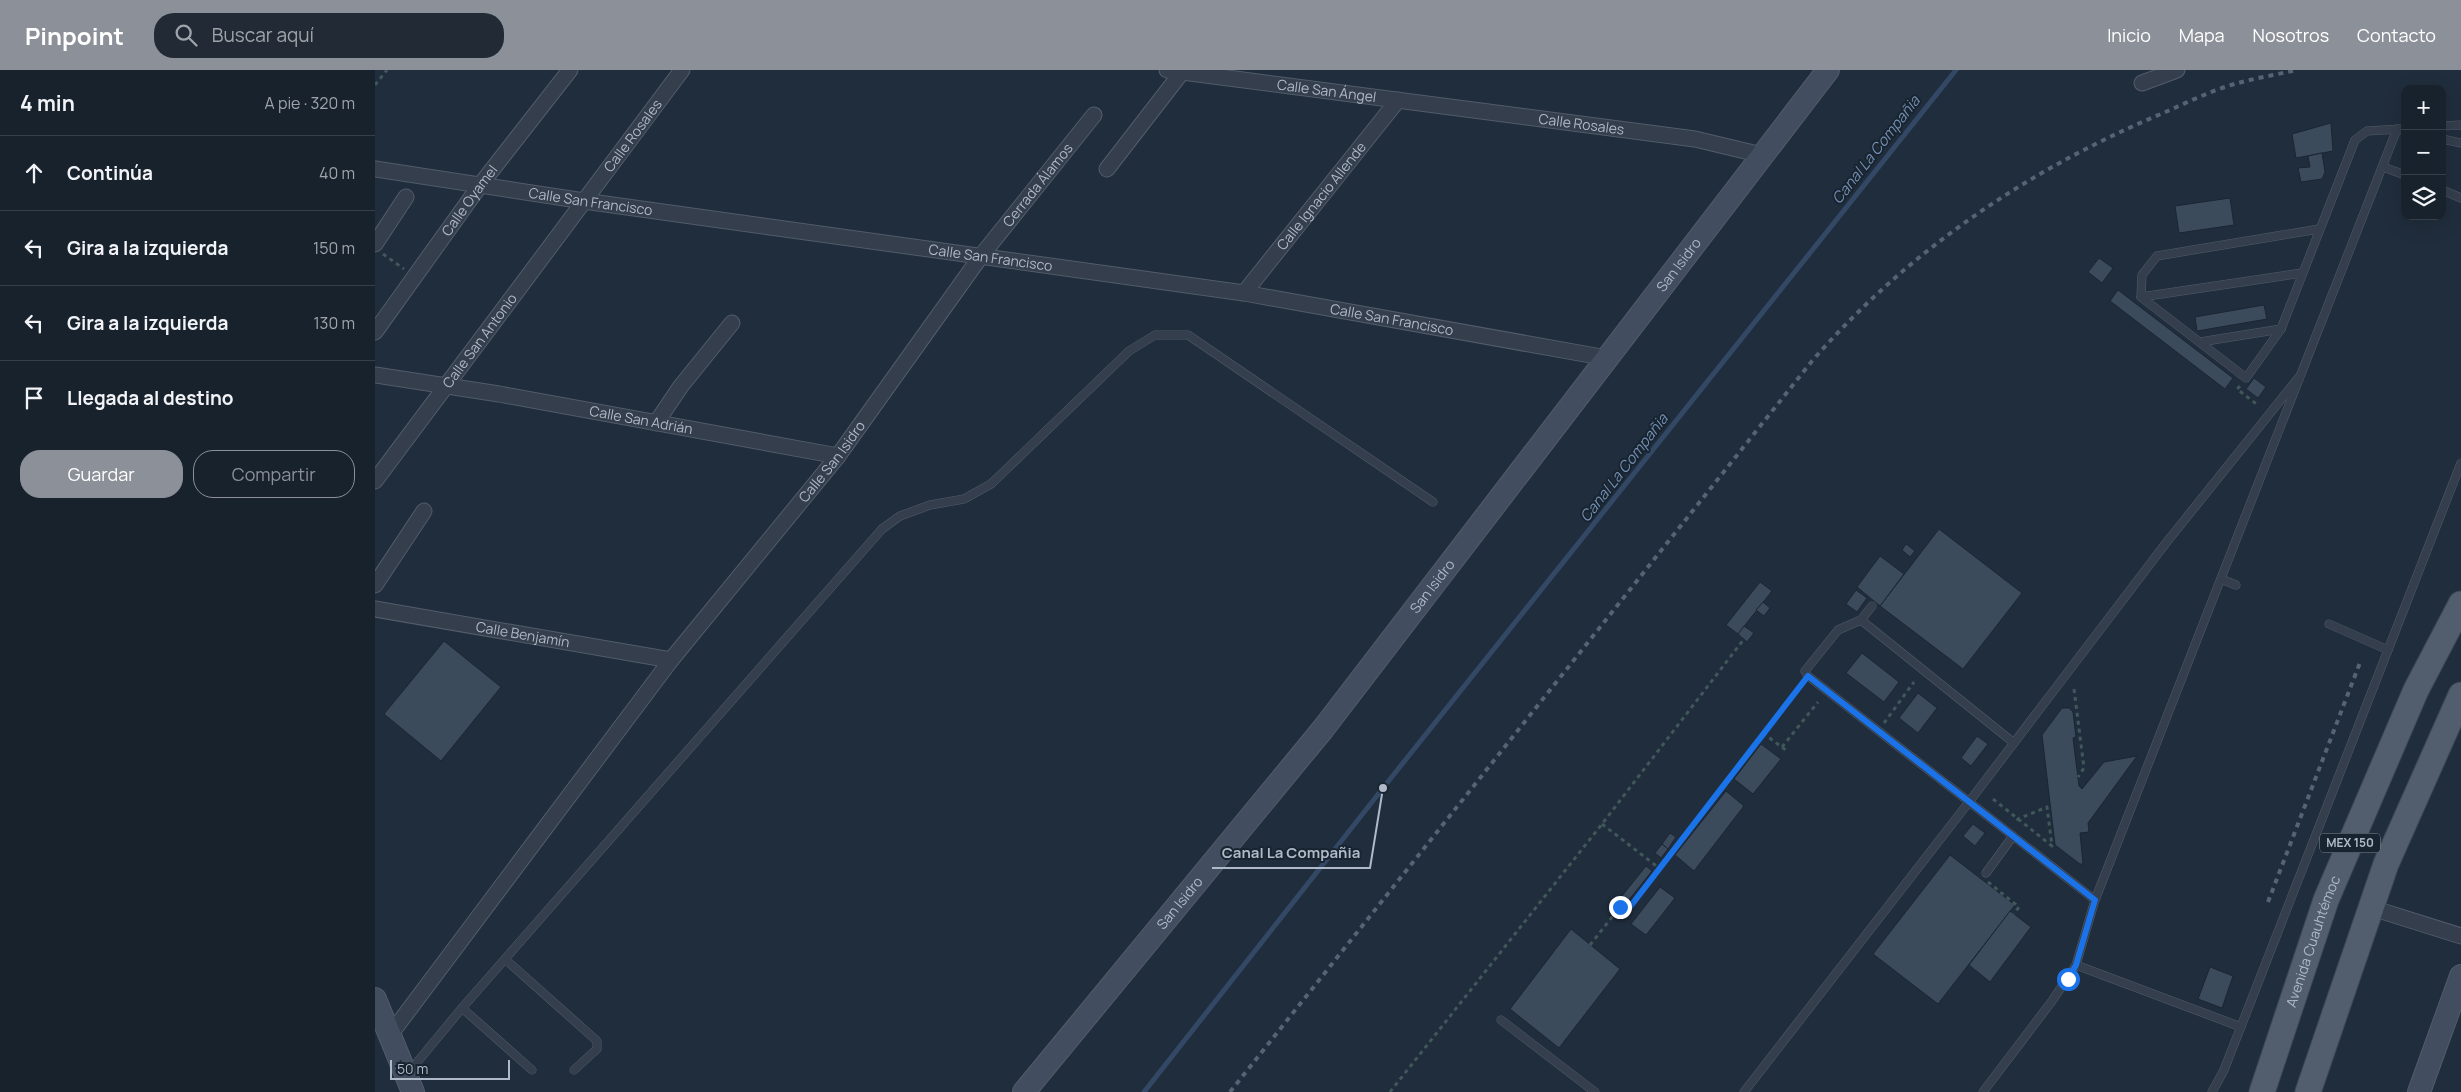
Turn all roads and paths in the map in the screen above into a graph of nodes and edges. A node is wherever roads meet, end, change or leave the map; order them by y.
1 (387, 70) edge
2 (570, 70) edge
3 (682, 70) edge
4 (1828, 70) edge
5 (2177, 70) edge
6 (1174, 71) edge
7 (2142, 83) dead end
8 (375, 85) edge
9 (1398, 100) junction
10 (1094, 115) dead end
11 (2461, 125) edge
12 (2446, 126) edge
13 (2401, 130) edge
14 (2401, 132) edge
15 (2446, 140) edge
16 (2461, 144) edge
17 (1762, 155) junction
18 (2383, 166) junction
19 (375, 169) edge
20 (1107, 169) dead end
21 (2401, 173) edge
22 (481, 184) junction
23 (2446, 192) edge
24 (406, 197) dead end
25 (2461, 198) edge
26 (584, 200) junction
27 (2319, 229) junction
28 (375, 244) edge
29 (375, 248) edge
30 (981, 256) junction
31 (2302, 273) junction
32 (415, 276) junction
33 (1244, 293) junction
34 (2141, 297) junction
35 (732, 323) dead end
36 (2281, 329) junction
37 (375, 332) edge
38 (2200, 342) junction
39 (1607, 358) junction
40 (2303, 372) junction
41 (375, 375) edge
42 (2247, 378) junction
43 (445, 386) junction
44 (2259, 406) dead end
45 (656, 423) junction
46 (838, 456) junction
47 (2461, 463) edge
48 (375, 481) edge
49 (1433, 502) dead end
50 (424, 511) dead end
51 (2221, 580) junction
52 (375, 585) edge
53 (2236, 585) dead end
54 (2461, 604) edge
55 (1872, 606) dead end
56 (375, 609) edge
57 (1861, 620) junction
58 (2329, 624) dead end
59 (1744, 639) dead end
60 (2389, 650) junction
61 (671, 660) junction
62 (1808, 676) junction
63 (1914, 682) dead end
64 (2074, 689) dead end
65 (2461, 695) edge
66 (1818, 702) dead end
67 (1883, 724) dead end
68 (1763, 734) junction
69 (2014, 743) junction
70 (1782, 747) junction
71 (1787, 751) dead end
72 (2078, 777) dead end
73 (1993, 799) dead end
74 (1969, 802) junction
75 (2017, 821) junction
76 (1602, 824) junction
77 (2013, 836) junction
78 (1659, 868) junction
79 (1984, 875) joint
80 (2095, 900) junction
81 (2372, 908) junction
82 (2014, 914) dead end
83 (2461, 936) edge
84 (1590, 945) dead end
85 (505, 958) junction
86 (2076, 965) junction
87 (2461, 976) edge
88 (375, 999) edge
89 (461, 1008) junction
90 (1501, 1020) dead end
91 (2241, 1028) junction
92 (390, 1036) junction
93 (532, 1070) dead end
94 (574, 1070) dead end
95 (409, 1084) edge
96 (1025, 1092) edge
97 (1390, 1092) edge
98 (1595, 1092) edge
99 (1744, 1092) edge
100 (1983, 1092) edge
101 (2211, 1092) edge
102 (2261, 1092) edge
103 (2308, 1092) edge
104 (2419, 1092) edge

1 - 8 path
2 - 22 street, Calle Oyamel
3 - 26 street, Calle Rosales
4 - 17 main road, San Isidro
5 - 7 street
6 - 9 street, Calle San Ángel
6 - 20 street
9 - 17 street, Calle Rosales
9 - 33 street, Calle Ignacio Allende
10 - 30 street, Cerrada Álamos
11 - 12 lane
13 - 27 lane
14 - 18 lane
15 - 16 lane
17 - 39 main road, San Isidro
18 - 21 lane
18 - 40 lane
19 - 22 street, Calle San Francisco
22 - 26 street, Calle San Francisco
22 - 32 street, Calle Oyamel
23 - 25 lane
24 - 28 street
26 - 30 street, Calle San Francisco
26 - 43 street, Calle San Antonio
27 - 31 lane
27 - 34 lane
29 - 32 path
30 - 33 street, Calle San Francisco
30 - 46 street, Calle San Isidro
31 - 34 lane
31 - 36 lane
32 - 37 street, Calle Oyamel
33 - 39 street, Calle San Francisco
34 - 38 lane
35 - 45 street
36 - 38 lane
36 - 42 lane
38 - 42 lane
39 - 96 main road, San Isidro
40 - 51 lane
40 - 69 lane
41 - 43 street, Calle San Adrián
42 - 44 path
43 - 45 street, Calle San Adrián
43 - 48 street, Calle San Antonio
45 - 46 street, Calle San Adrián
46 - 61 street, Calle San Isidro
47 - 60 lane
49 - 85 lane
50 - 52 street
51 - 53 lane
51 - 80 lane
54 - 102 main road, Avenida Cuauhtémoc / MEX 150
55 - 57 lane
56 - 61 street, Calle Benjamín
57 - 62 lane
57 - 69 lane
58 - 60 lane
59 - 76 path
60 - 91 lane
61 - 92 street, Calle San Isidro
62 - 68 path
62 - 74 lane
63 - 67 path
64 - 72 path
65 - 81 main road, MEX 150
66 - 70 path
68 - 70 path
68 - 78 path
69 - 74 lane
70 - 71 path
73 - 75 path
74 - 77 lane
74 - 99 lane
75 - 75 path
76 - 78 path
76 - 97 path
77 - 79 lane
77 - 80 lane
78 - 84 path
79 - 82 path
80 - 86 lane
81 - 83 street
81 - 103 main road, MEX 150
85 - 89 lane
85 - 94 lane
86 - 91 lane
86 - 100 lane
87 - 104 main road
88 - 92 main road
89 - 93 lane
89 - 95 lane
90 - 98 lane
91 - 101 lane
92 - 95 main road

